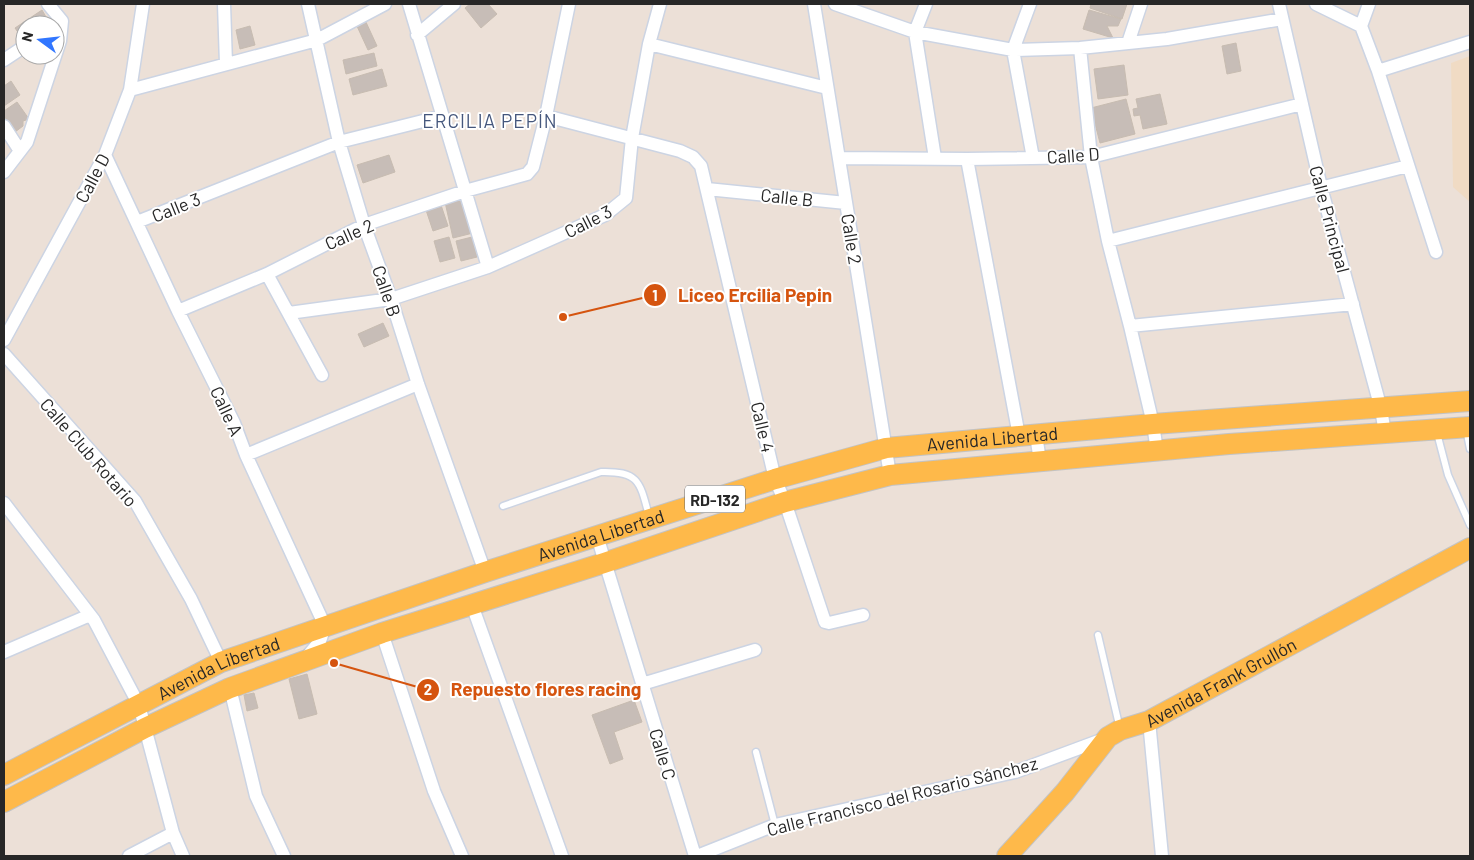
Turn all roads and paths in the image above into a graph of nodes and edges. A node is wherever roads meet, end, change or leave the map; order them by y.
1 (144, 4) edge
2 (224, 4) edge
3 (308, 4) edge
4 (385, 4) edge
5 (409, 4) edge
6 (454, 4) edge
7 (569, 4) edge
8 (660, 4) edge
9 (814, 4) edge
10 (835, 4) edge
11 (926, 4) edge
12 (1030, 4) edge
13 (1140, 4) edge
14 (1279, 4) edge
15 (1316, 4) edge
16 (1368, 4) edge
17 (1282, 19) junction
18 (1361, 26) junction
19 (915, 32) junction
20 (417, 35) junction
21 (317, 40) junction
22 (1470, 42) edge
23 (1128, 43) junction
24 (649, 44) junction
25 (1080, 48) junction
26 (1013, 50) junction
27 (15, 53) edge
28 (4, 60) edge
29 (226, 64) junction
30 (52, 65) edge
31 (1378, 71) junction
32 (828, 88) junction
33 (130, 90) junction
34 (1302, 104) junction
35 (443, 116) junction
36 (546, 116) junction
37 (4, 126) edge
38 (632, 138) junction
39 (339, 142) junction
40 (20, 151) junction
41 (105, 155) junction
42 (1091, 157) junction
43 (839, 158) junction
44 (935, 158) junction
45 (1034, 158) junction
46 (967, 159) junction
47 (1408, 166) junction
48 (4, 172) edge
49 (1321, 187) junction
50 (707, 189) junction
51 (465, 191) junction
52 (846, 203) junction
53 (137, 222) junction
54 (364, 225) junction
55 (1108, 241) junction
56 (1436, 252) dead end
57 (488, 267) junction
58 (267, 274) junction
59 (391, 298) junction
60 (1353, 304) junction
61 (178, 311) junction
62 (289, 313) junction
63 (1130, 326) junction
64 (4, 340) edge
65 (4, 354) edge
66 (322, 375) dead end
67 (418, 384) junction
68 (1470, 401) edge
69 (1381, 409) junction
70 (1153, 424) junction
71 (1468, 427) edge
72 (1436, 430) junction
73 (1385, 433) junction
74 (1028, 435) junction
75 (886, 448) junction
76 (1470, 449) edge
77 (1157, 450) junction
78 (246, 455) junction
79 (1040, 461) junction
80 (890, 475) junction
81 (775, 479) junction
82 (785, 502) junction
83 (4, 503) edge
84 (503, 506) dead end
85 (650, 519) junction
86 (1470, 526) edge
87 (597, 536) junction
88 (1470, 548) edge
89 (604, 563) junction
90 (485, 572) junction
91 (472, 605) junction
92 (90, 615) junction
93 (863, 615) dead end
94 (325, 626) junction
95 (382, 634) junction
96 (1098, 635) dead end
97 (755, 650) dead end
98 (4, 652) edge
99 (221, 662) junction
100 (298, 664) junction
101 (642, 684) junction
102 (230, 688) junction
103 (139, 705) junction
104 (1149, 720) junction
105 (145, 728) junction
106 (1114, 733) junction
107 (756, 752) dead end
108 (4, 775) edge
109 (4, 802) edge
110 (775, 824) junction
111 (173, 833) junction
112 (1010, 855) edge
113 (129, 856) edge
114 (183, 856) edge
115 (284, 856) edge
116 (462, 856) edge
117 (562, 856) edge
118 (696, 856) edge
119 (1162, 856) edge

1 - 33 street, Calle D
2 - 29 street
3 - 21 street, Calle B
4 - 21 street
5 - 20 street
6 - 20 street
7 - 36 street
8 - 24 street, Calle 3
9 - 32 street, Calle 2
10 - 19 street
11 - 19 street
12 - 26 street
13 - 23 street
14 - 17 street, Calle Principal
15 - 18 street
16 - 18 street
17 - 23 street
17 - 34 street, Calle Principal
18 - 31 street
19 - 26 street
19 - 44 street
20 - 35 street
21 - 29 street
21 - 39 street, Calle B
22 - 31 street
23 - 25 street
24 - 32 street
24 - 38 street, Calle 3
25 - 26 street
25 - 42 street
26 - 45 street
27 - 28 street
29 - 33 street
30 - 40 street
31 - 47 street
32 - 43 street, Calle 2
33 - 41 street, Calle D
34 - 42 street, Calle D
34 - 49 street, Calle Principal
35 - 39 street, Calle 3
35 - 51 street
36 - 38 street
36 - 51 street, Calle 2
37 - 40 street
38 - 50 street
38 - 57 street, Calle 3
39 - 53 street, Calle 3
39 - 54 street, Calle B
40 - 48 street
41 - 53 street, Calle A
41 - 64 street, Calle D
42 - 45 street, Calle D
42 - 55 street
43 - 44 street, Calle D
43 - 52 street, Calle 2
44 - 46 street, Calle D
45 - 46 street, Calle D
46 - 74 street
47 - 49 street
47 - 56 street
49 - 55 street
49 - 60 street, Calle Principal
50 - 52 street, Calle B
50 - 81 street, Calle 4
51 - 54 street, Calle 2
51 - 57 street
52 - 75 street, Calle 2
53 - 61 street, Calle A
54 - 58 street, Calle 2
54 - 59 street, Calle B
55 - 63 street
57 - 59 street, Calle 3
58 - 61 street, Calle 2
58 - 62 street
59 - 62 street, Calle 3
59 - 67 street, Calle B
60 - 63 street
60 - 69 street, Calle Principal
61 - 78 street, Calle A
62 - 66 street
63 - 70 street
65 - 99 street, Calle Club Rotario
67 - 78 street
67 - 90 street, Calle B
68 - 69 main road, Avenida Libertad / RD-132
69 - 70 main road, Avenida Libertad / RD-132
69 - 73 street, Calle Principal
70 - 74 main road, Avenida Libertad / RD-132
70 - 77 street
71 - 72 main road, Avenida Libertad / RD-132
71 - 76 lane
72 - 73 main road, Avenida Libertad / RD-132
72 - 86 lane
73 - 77 main road, Avenida Libertad / RD-132
74 - 75 main road, Avenida Libertad / RD-132
74 - 79 street
75 - 80 street, Calle 2
75 - 81 main road, Avenida Libertad / RD-132
77 - 79 main road, Avenida Libertad / RD-132
78 - 94 street, Calle A
79 - 80 main road, Avenida Libertad / RD-132
80 - 82 main road, Avenida Libertad / RD-132
81 - 82 street, Calle 4
81 - 85 main road, Avenida Libertad / RD-132
82 - 89 main road, Avenida Libertad / RD-132
82 - 93 street, Calle 4
83 - 92 street
84 - 85 lane
85 - 87 main road, Avenida Libertad / RD-132
87 - 89 street, Calle C
87 - 90 main road, Avenida Libertad / RD-132
88 - 104 main road, Avenida Frank Grullón
89 - 91 main road, Avenida Libertad / RD-132
89 - 101 street, Calle C
90 - 94 main road, Avenida Libertad / RD-132
91 - 95 main road, Avenida Libertad / RD-132
91 - 117 street
92 - 98 street
92 - 103 street
94 - 99 main road, Avenida Libertad / RD-132
94 - 100 street
95 - 100 main road, Avenida Libertad / RD-132
95 - 116 street
96 - 106 lane
97 - 101 street
99 - 103 main road, Avenida Libertad / RD-132
100 - 102 main road, Avenida Libertad / RD-132
101 - 118 street, Calle C
102 - 105 main road, Avenida Libertad / RD-132
102 - 115 street
103 - 105 street
103 - 108 main road, Avenida Libertad / RD-132
104 - 106 main road, Avenida Frank Grullón
104 - 119 street
105 - 109 main road, Avenida Libertad / RD-132
105 - 111 street
106 - 110 street, Calle Francisco del Rosario Sánchez
106 - 112 main road
107 - 110 lane
110 - 118 street, Calle Francisco del Rosario Sánchez
111 - 113 street
111 - 114 street

